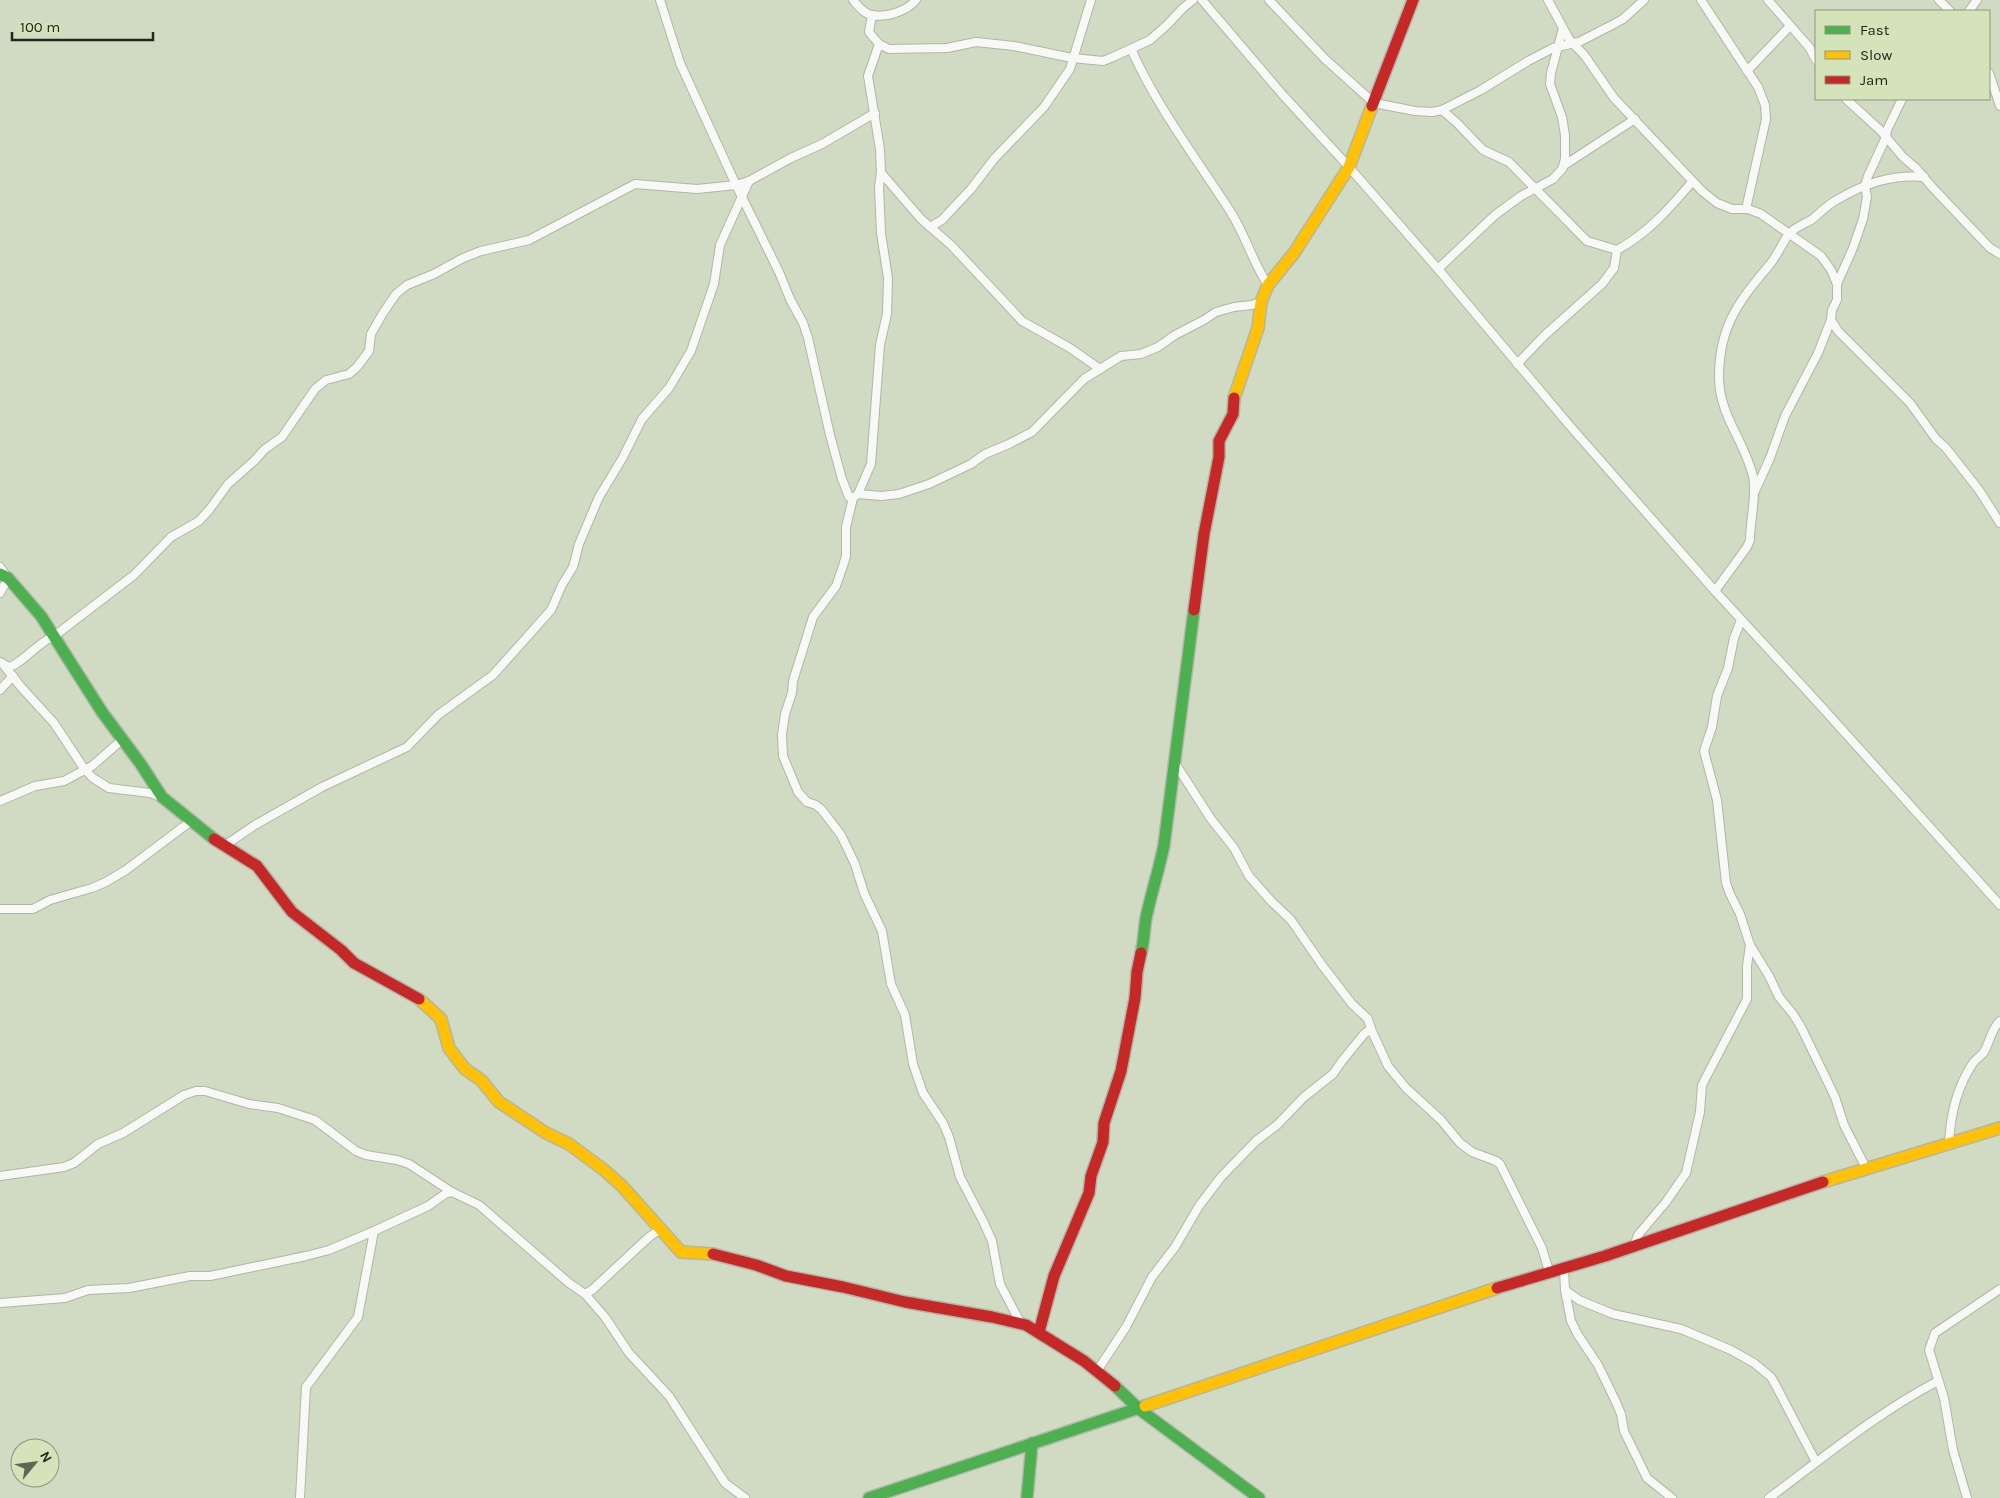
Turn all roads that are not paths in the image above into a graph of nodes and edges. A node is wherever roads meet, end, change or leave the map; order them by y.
1 (660, 0) edge
2 (853, 0) edge
3 (916, 0) edge
4 (1091, 0) edge
5 (1193, 0) edge
6 (1202, 0) edge
7 (1269, 0) edge
8 (1414, 0) edge
9 (1548, 0) edge
10 (1644, 0) edge
11 (1701, 0) edge
12 (1768, 0) edge
13 (1939, 0) edge
14 (1949, 10) edge
15 (872, 15) junction
16 (1790, 26) junction
17 (1563, 28) junction
18 (1574, 43) junction
19 (879, 44) junction
20 (1559, 47) junction
21 (1132, 49) junction
22 (1072, 58) junction
23 (1815, 58) edge
24 (1747, 71) junction
25 (1990, 76) edge
26 (1847, 100) edge
27 (1902, 100) edge
28 (1374, 103) junction
29 (2000, 106) edge
30 (1442, 110) junction
31 (874, 113) junction
32 (1635, 119) junction
33 (1886, 137) junction
34 (1564, 166) junction
35 (1349, 168) junction
36 (881, 172) junction
37 (1924, 177) junction
38 (749, 182) junction
39 (1692, 182) junction
40 (736, 185) junction
41 (1865, 186) junction
42 (1535, 190) junction
43 (742, 196) junction
44 (1746, 209) junction
45 (942, 220) junction
46 (930, 227) junction
47 (1790, 232) junction
48 (939, 234) junction
49 (1617, 250) junction
50 (2000, 254) edge
51 (1438, 268) junction
52 (1837, 284) junction
53 (1268, 285) junction
54 (1261, 302) junction
55 (1831, 320) junction
56 (1518, 364) junction
57 (1100, 369) junction
58 (1753, 494) junction
59 (856, 496) junction
60 (2000, 523) edge
61 (0, 567) edge
62 (4, 576) edge
63 (1715, 591) junction
64 (0, 593) edge
65 (1741, 620) junction
66 (53, 637) junction
67 (1, 661) edge
68 (13, 676) junction
69 (0, 690) edge
70 (123, 740) junction
71 (1175, 763) junction
72 (85, 770) junction
73 (162, 798) junction
74 (0, 802) edge
75 (191, 821) junction
76 (224, 846) junction
77 (2000, 906) edge
78 (0, 909) edge
79 (1750, 945) junction
80 (2000, 1021) edge
81 (1371, 1029) junction
82 (2000, 1128) edge
83 (1949, 1145) junction
84 (1866, 1168) junction
85 (0, 1176) edge
86 (452, 1192) junction
87 (659, 1230) junction
88 (374, 1231) junction
89 (1634, 1246) junction
90 (1564, 1268) junction
91 (1549, 1271) junction
92 (2000, 1289) edge
93 (1565, 1290) junction
94 (585, 1294) junction
95 (0, 1303) edge
96 (1022, 1324) junction
97 (1039, 1332) junction
98 (1097, 1371) junction
99 (1938, 1381) junction
100 (1139, 1408) junction
101 (1032, 1443) junction
102 (1816, 1462) junction
103 (300, 1498) edge
104 (745, 1498) edge
105 (869, 1498) edge
106 (1027, 1498) edge
107 (1259, 1498) edge
108 (1672, 1498) edge
109 (1769, 1498) edge
110 (1967, 1498) edge

1 - 40 street
2 - 15 street
3 - 15 street
4 - 22 street
5 - 21 street
6 - 35 street
7 - 28 street
8 - 28 street
9 - 17 street
10 - 18 street
11 - 24 street
12 - 16 street
13 - 14 street
15 - 19 street
16 - 23 street
16 - 24 street
17 - 18 street
17 - 20 street
18 - 20 street
18 - 32 street
19 - 22 street
19 - 31 street
20 - 30 street
20 - 34 street
21 - 22 street
21 - 53 street
22 - 45 street
24 - 44 street
25 - 29 street
26 - 33 street
27 - 33 street
28 - 30 street
28 - 35 street
30 - 42 street
31 - 36 street
31 - 38 street
32 - 34 street
32 - 39 street
33 - 37 street
33 - 41 street
34 - 42 street
35 - 51 street
35 - 53 street
36 - 46 street
36 - 59 street
37 - 41 street
37 - 50 street
38 - 40 street
38 - 43 street
39 - 44 street
39 - 49 street
40 - 43 street
40 - 66 street
41 - 47 street
41 - 52 street
42 - 49 street
42 - 51 street
43 - 59 street
43 - 76 street
44 - 47 street
45 - 46 street
45 - 48 street
46 - 48 street
47 - 52 street
47 - 58 street
48 - 57 street
49 - 56 street
51 - 56 street
52 - 55 street
53 - 54 street
54 - 57 street
54 - 71 street
55 - 58 street
55 - 60 street
56 - 63 street
57 - 59 street
58 - 63 street
59 - 96 street
61 - 62 street
62 - 64 street
62 - 66 street
63 - 65 street
65 - 77 street
65 - 79 street
66 - 67 street
66 - 70 street
67 - 68 street
68 - 69 street
68 - 72 street
70 - 72 street
70 - 73 street
71 - 81 street
71 - 97 street
72 - 73 street
72 - 74 street
73 - 75 street
75 - 76 street
75 - 78 street
76 - 87 street
79 - 84 street
79 - 89 street
80 - 83 street
81 - 91 street
81 - 98 street
82 - 83 street
83 - 84 street
84 - 89 street
85 - 86 street
86 - 88 street
86 - 94 street
87 - 94 street
87 - 96 street
88 - 95 street
88 - 103 street
89 - 90 street
90 - 91 street
90 - 93 street
91 - 100 street
92 - 99 street
93 - 102 street
93 - 108 street
94 - 104 street
96 - 97 street
97 - 98 street
98 - 100 street
99 - 102 street
99 - 110 street
100 - 101 street
100 - 107 street
101 - 105 street
101 - 106 street
102 - 109 street

